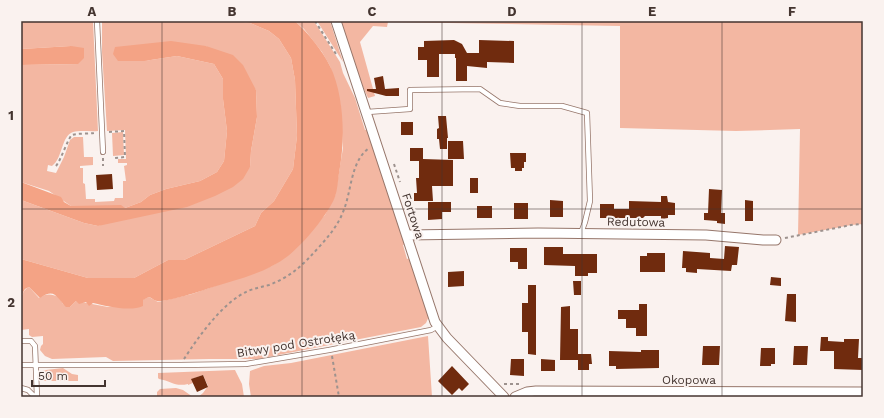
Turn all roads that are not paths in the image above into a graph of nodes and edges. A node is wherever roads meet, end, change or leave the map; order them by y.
1 (97, 21) edge
2 (336, 21) edge
3 (366, 112) junction
4 (103, 152) dead end
5 (581, 234) junction
6 (407, 235) junction
7 (776, 240) road end
8 (438, 326) junction
9 (21, 341) edge
10 (36, 364) junction
11 (21, 365) edge
12 (21, 388) edge
13 (863, 392) edge
14 (36, 397) edge
15 (504, 397) edge
16 (515, 397) edge

1 - 4 lane
2 - 3 street, Fortowa
3 - 5 lane
3 - 6 street, Fortowa
5 - 6 street, Redutowa
5 - 7 street, Redutowa
6 - 8 street, Fortowa
8 - 10 lane, Bitwy pod Ostrołęką
8 - 15 street, Fortowa
9 - 10 lane
10 - 11 lane, Bitwy pod Ostrołęką
10 - 14 lane
12 - 14 lane
13 - 16 street, Okopowa

